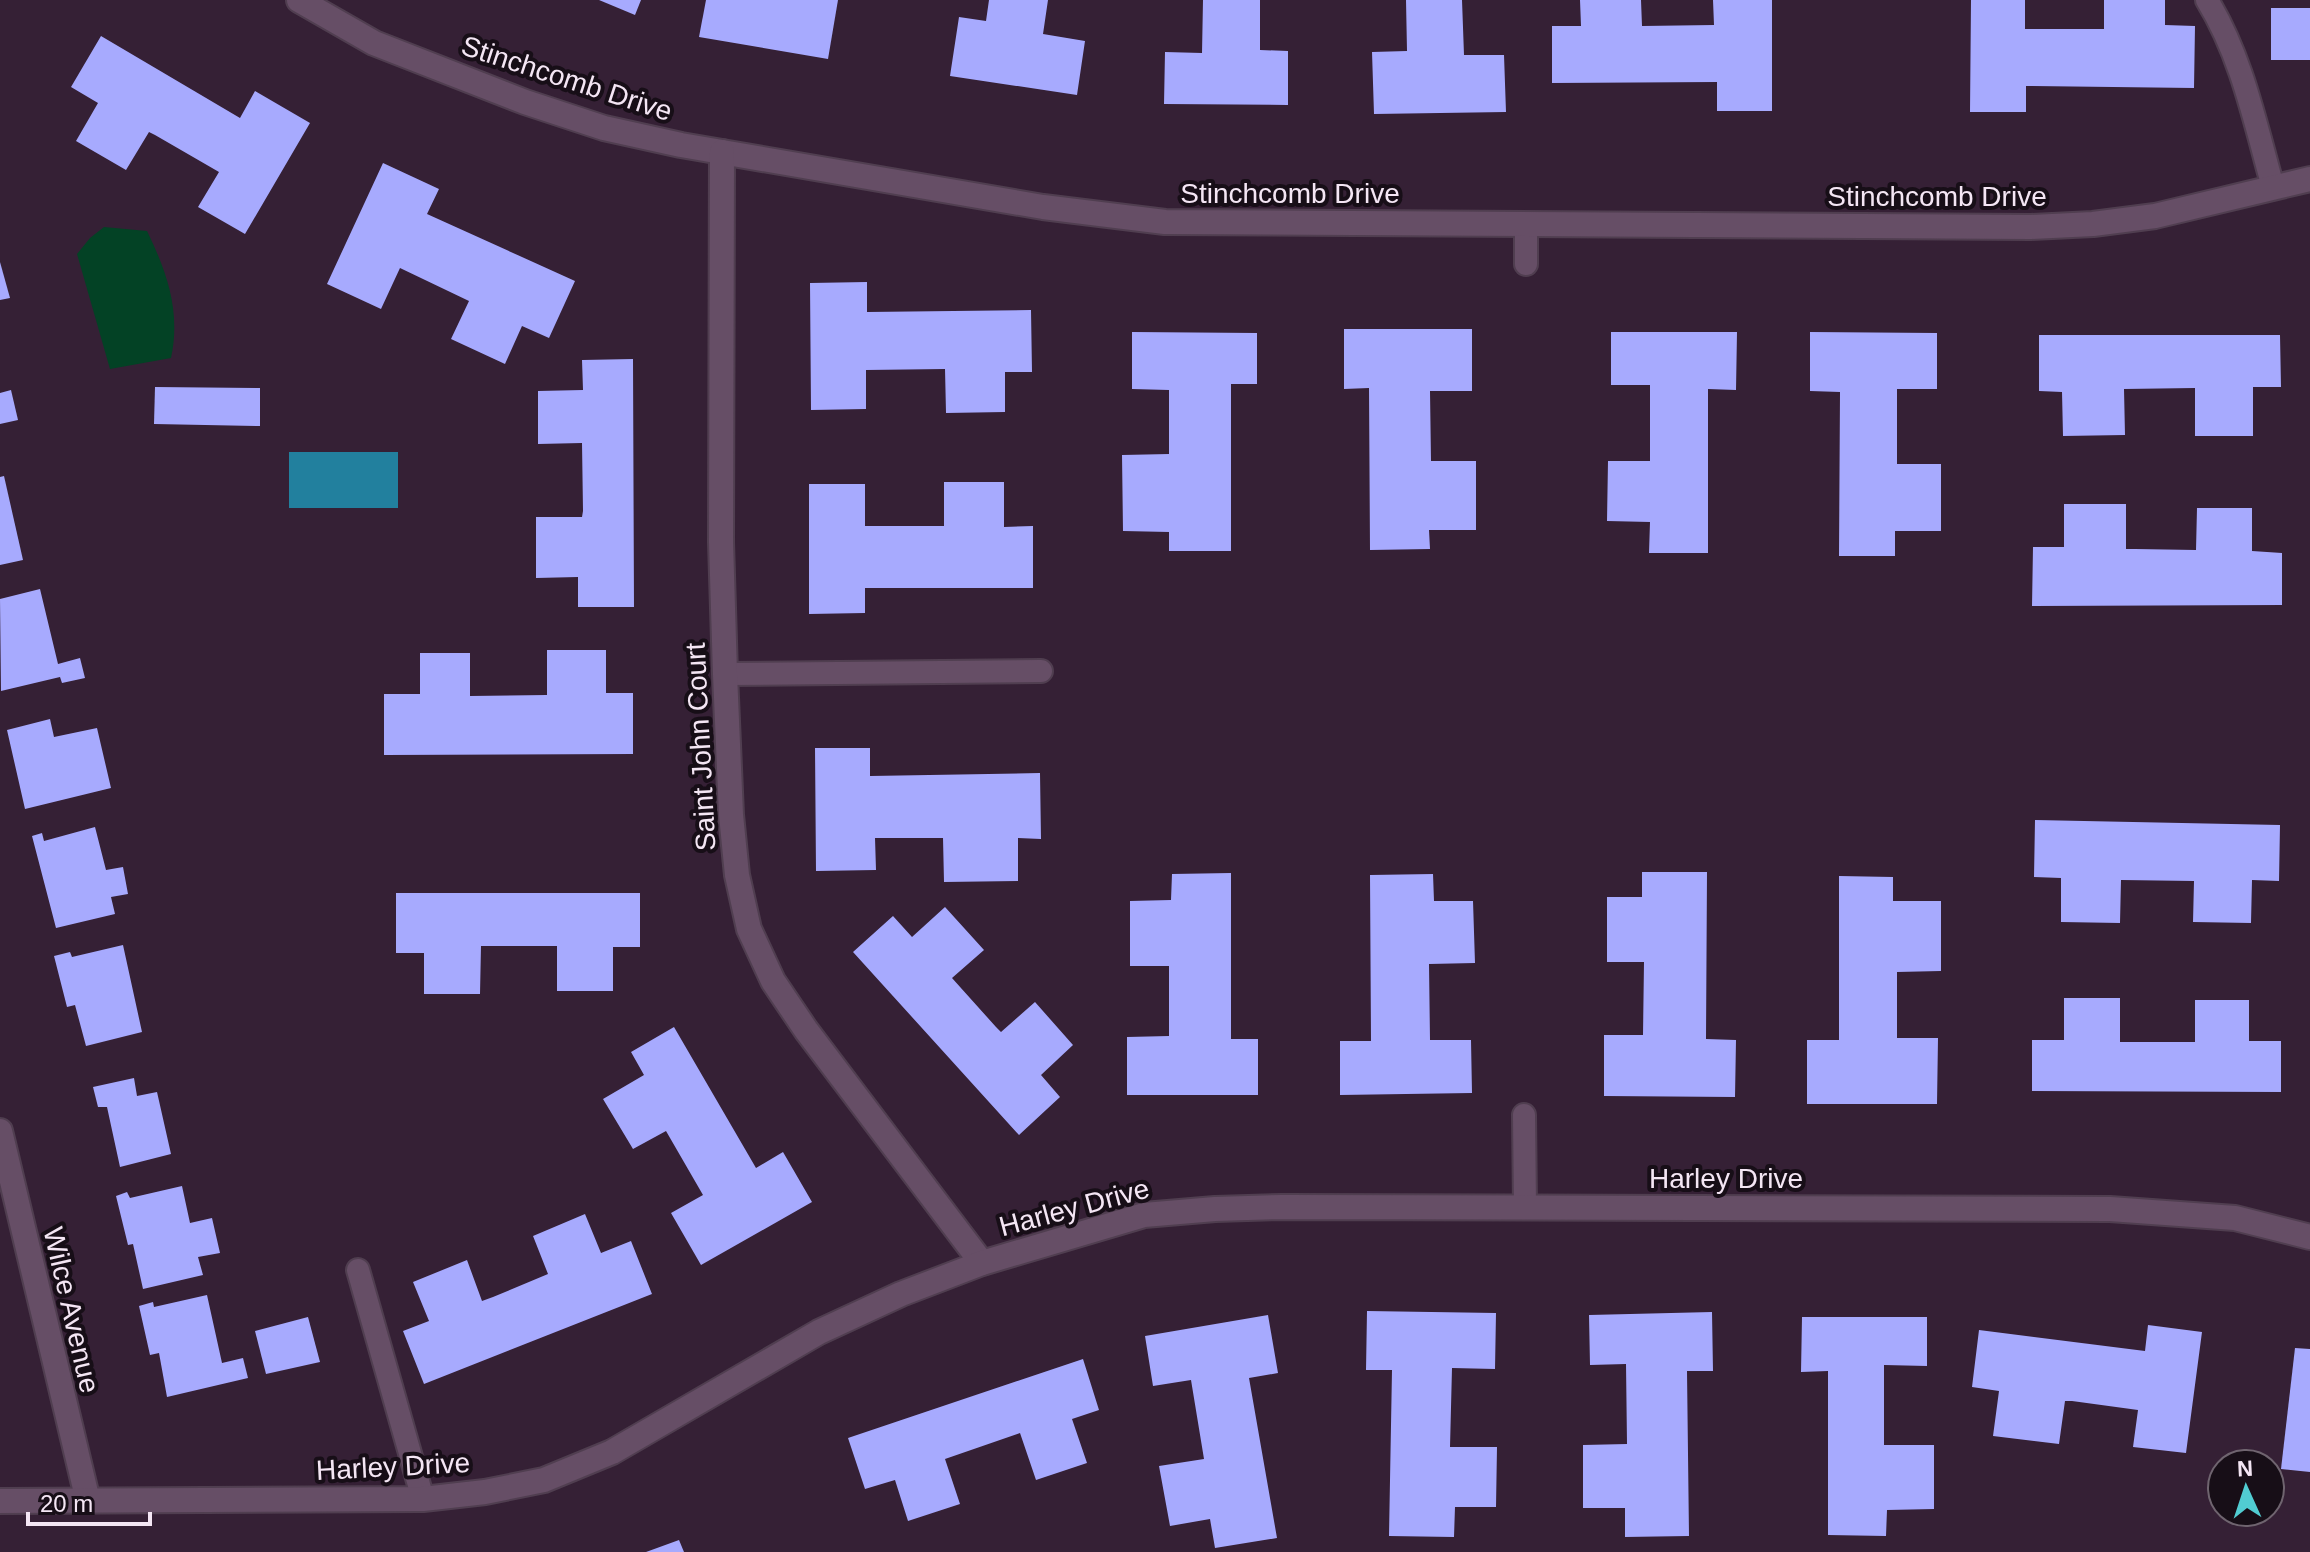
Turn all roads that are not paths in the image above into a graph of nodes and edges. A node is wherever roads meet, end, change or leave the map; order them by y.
1 (299, 0) edge
2 (2207, 0) edge
3 (722, 152) junction
4 (2310, 179) edge
5 (2273, 187) junction
6 (1526, 224) junction
7 (1526, 264) dead end
8 (1041, 671) dead end
9 (725, 674) junction
10 (1524, 1115) dead end
11 (0, 1131) edge
12 (1525, 1207) junction
13 (2310, 1237) edge
14 (982, 1263) junction
15 (358, 1270) dead end
16 (423, 1499) junction
17 (0, 1501) edge
18 (88, 1501) junction

1 - 3 street, Stinchcomb Drive
2 - 5 lane
3 - 6 street, Stinchcomb Drive
3 - 9 street, Saint John Court
4 - 5 street, Stinchcomb Drive
5 - 6 street, Stinchcomb Drive
6 - 7 lane
8 - 9 lane
9 - 14 street, Saint John Court
10 - 12 lane
11 - 18 street, Wilce Avenue
12 - 13 street, Harley Drive
12 - 14 street, Harley Drive
14 - 16 street, Harley Drive
15 - 16 lane
16 - 18 street, Harley Drive
17 - 18 street, Harley Drive

